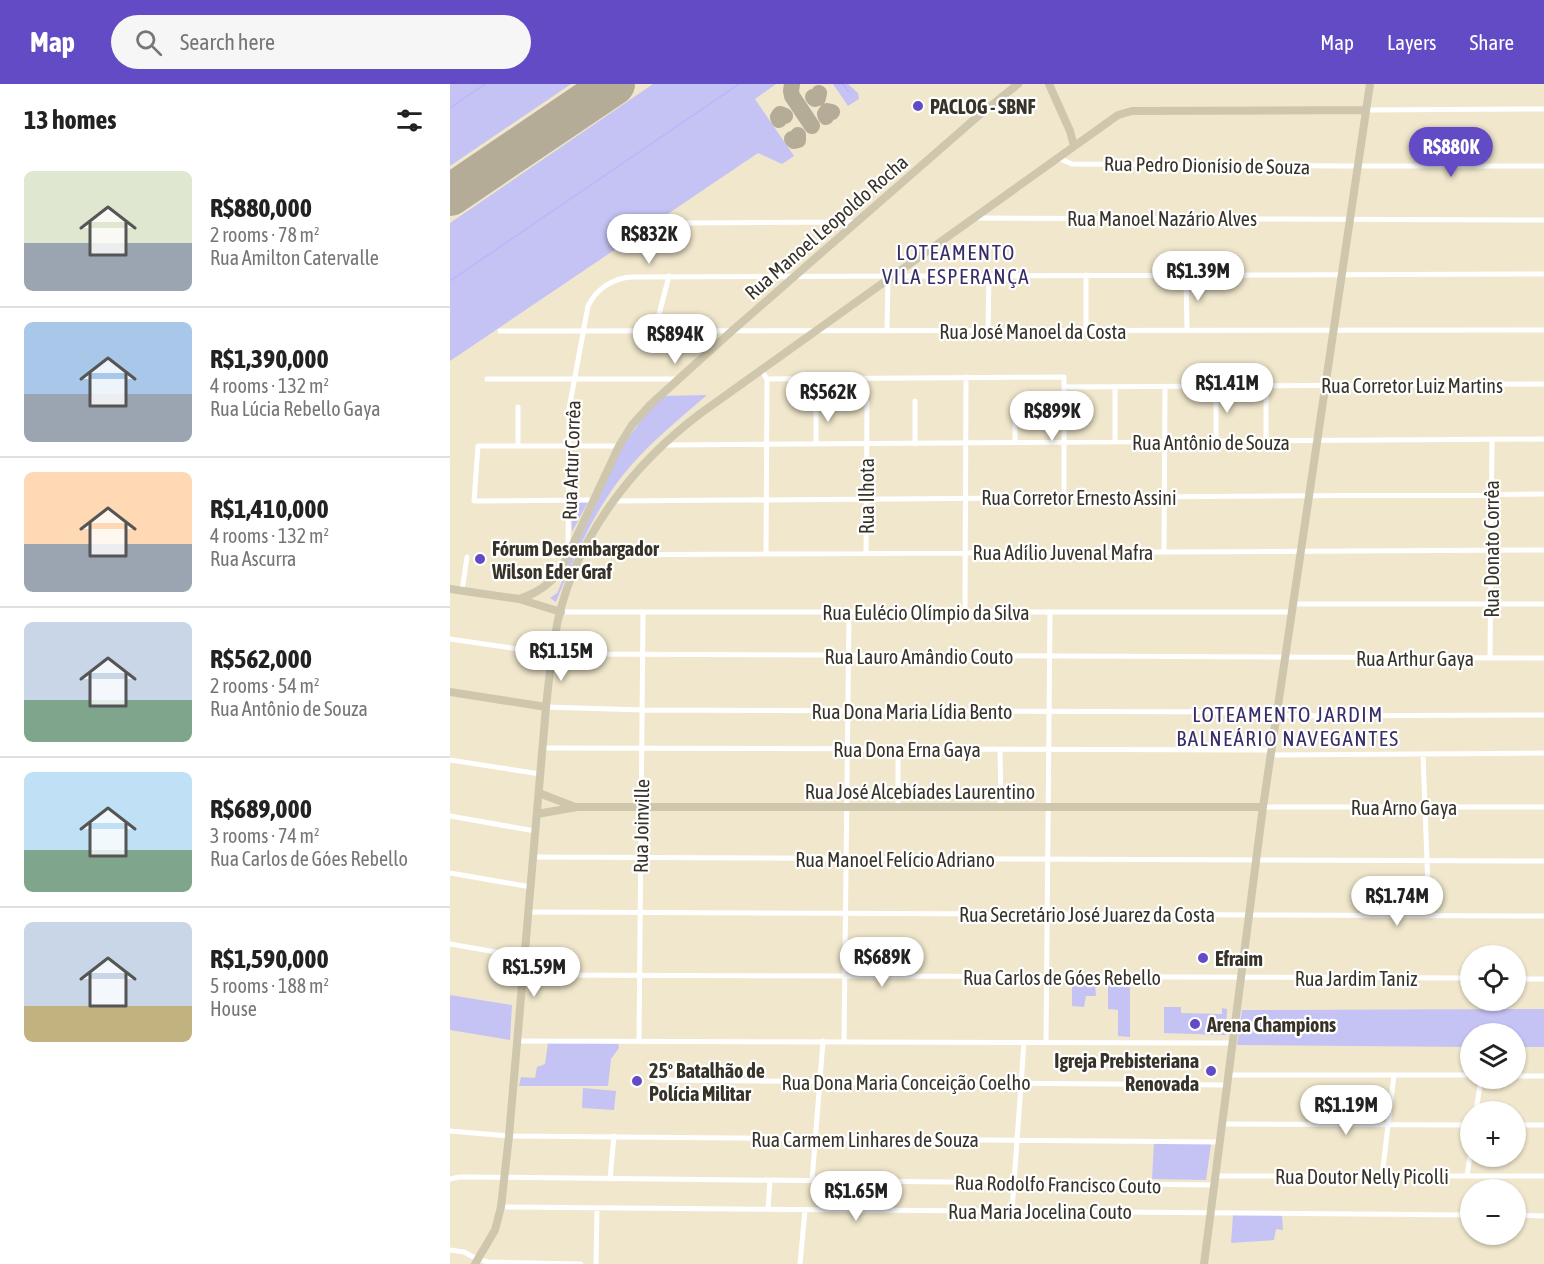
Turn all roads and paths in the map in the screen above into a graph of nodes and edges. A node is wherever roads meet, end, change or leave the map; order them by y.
1 (1018, 84) edge
2 (1049, 84) edge
3 (1370, 84) edge
4 (1365, 110) junction
5 (1544, 110) edge
6 (1074, 146) junction
7 (1058, 158) junction
8 (1357, 166) junction
9 (1544, 166) edge
10 (974, 218) junction
11 (1350, 219) junction
12 (1544, 220) edge
13 (684, 222) dead end
14 (857, 222) junction
15 (1544, 274) edge
16 (1086, 275) junction
17 (1186, 275) junction
18 (1341, 275) junction
19 (669, 276) junction
20 (795, 276) junction
21 (988, 276) junction
22 (891, 277) junction
23 (583, 330) junction
24 (655, 330) junction
25 (733, 330) junction
26 (816, 330) junction
27 (887, 330) junction
28 (1187, 330) junction
29 (1333, 330) junction
30 (1544, 330) edge
31 (500, 331) dead end
32 (988, 331) junction
33 (1086, 331) junction
34 (761, 370) junction
35 (575, 378) junction
36 (966, 378) junction
37 (488, 379) dead end
38 (680, 379) junction
39 (767, 379) junction
40 (1544, 384) edge
41 (1216, 386) junction
42 (1266, 386) junction
43 (1325, 386) junction
44 (1064, 387) junction
45 (1115, 387) junction
46 (1165, 387) junction
47 (816, 401) dead end
48 (915, 401) dead end
49 (1015, 401) dead end
50 (867, 402) dead end
51 (518, 407) dead end
52 (1492, 440) junction
53 (1544, 440) edge
54 (1266, 441) junction
55 (1317, 441) junction
56 (1115, 442) junction
57 (1164, 442) junction
58 (1216, 442) junction
59 (966, 443) junction
60 (1015, 443) junction
61 (1064, 443) junction
62 (766, 444) junction
63 (816, 444) junction
64 (866, 444) junction
65 (915, 444) junction
66 (661, 445) junction
67 (518, 446) junction
68 (569, 446) junction
69 (619, 446) junction
70 (1491, 494) junction
71 (1544, 494) edge
72 (1309, 496) junction
73 (1064, 497) junction
74 (1164, 497) junction
75 (966, 498) junction
76 (866, 499) junction
77 (593, 500) junction
78 (766, 500) junction
79 (569, 501) junction
80 (614, 501) junction
81 (1491, 550) junction
82 (1544, 550) edge
83 (1301, 551) junction
84 (1164, 552) junction
85 (966, 553) junction
86 (766, 554) junction
87 (866, 554) junction
88 (542, 555) dead end
89 (568, 555) junction
90 (582, 555) junction
91 (466, 557) dead end
92 (450, 589) edge
93 (462, 591) junction
94 (519, 599) junction
95 (1491, 604) junction
96 (1544, 604) edge
97 (1292, 608) junction
98 (561, 612) junction
99 (643, 612) junction
100 (849, 612) junction
101 (966, 612) junction
102 (1050, 612) junction
103 (450, 639) edge
104 (552, 654) junction
105 (643, 655) junction
106 (848, 656) junction
107 (1050, 656) junction
108 (1286, 657) junction
109 (1490, 658) junction
110 (1544, 658) edge
111 (450, 692) edge
112 (546, 707) junction
113 (642, 710) junction
114 (848, 711) junction
115 (1049, 711) junction
116 (1277, 713) junction
117 (1544, 715) edge
118 (542, 748) junction
119 (642, 748) junction
120 (847, 749) junction
121 (898, 749) junction
122 (1000, 749) junction
123 (1049, 749) junction
124 (1271, 752) junction
125 (1544, 753) edge
126 (1424, 754) junction
127 (450, 760) edge
128 (540, 774) junction
129 (539, 793) junction
130 (577, 807) junction
131 (641, 807) junction
132 (846, 807) junction
133 (898, 807) junction
134 (1001, 807) junction
135 (1048, 807) junction
136 (1263, 807) junction
137 (1425, 807) junction
138 (1544, 807) edge
139 (537, 814) junction
140 (450, 816) edge
141 (535, 831) junction
142 (533, 858) junction
143 (641, 858) junction
144 (846, 859) junction
145 (1048, 859) junction
146 (1257, 860) junction
147 (1427, 861) junction
148 (1544, 861) edge
149 (450, 873) edge
150 (531, 887) junction
151 (528, 912) junction
152 (640, 912) junction
153 (845, 913) junction
154 (1047, 914) junction
155 (1250, 915) junction
156 (1429, 915) junction
157 (1544, 916) edge
158 (450, 944) edge
159 (525, 957) junction
160 (523, 975) junction
161 (639, 975) junction
162 (844, 976) junction
163 (1046, 977) junction
164 (1242, 978) junction
165 (1460, 978) edge
166 (1526, 979) edge
167 (1544, 979) edge
168 (517, 1041) junction
169 (639, 1041) junction
170 (823, 1041) junction
171 (844, 1042) junction
172 (1024, 1042) junction
173 (1046, 1042) junction
174 (1233, 1043) junction
175 (1229, 1075) junction
176 (1394, 1075) junction
177 (1460, 1076) edge
178 (1526, 1076) edge
179 (1544, 1076) edge
180 (656, 1080) dead end
181 (820, 1082) junction
182 (1021, 1083) junction
183 (1228, 1085) junction
184 (1222, 1124) junction
185 (1388, 1125) junction
186 (1460, 1125) edge
187 (1526, 1125) edge
188 (1544, 1125) edge
189 (450, 1131) edge
190 (509, 1136) junction
191 (614, 1136) junction
192 (816, 1138) junction
193 (1017, 1140) junction
194 (1220, 1142) junction
195 (1468, 1167) edge
196 (1216, 1176) junction
197 (1382, 1176) junction
198 (1467, 1176) junction
199 (1544, 1176) edge
200 (505, 1178) junction
201 (450, 1179) edge
202 (610, 1179) junction
203 (770, 1181) junction
204 (812, 1181) junction
205 (1014, 1183) junction
206 (1215, 1185) junction
207 (501, 1207) junction
208 (597, 1208) junction
209 (768, 1209) junction
210 (805, 1209) junction
211 (1012, 1211) junction
212 (1211, 1213) junction
213 (1460, 1215) edge
214 (1526, 1215) edge
215 (1544, 1216) edge
216 (450, 1250) edge
217 (476, 1262) edge
218 (581, 1264) edge
219 (596, 1264) edge
220 (800, 1264) edge
221 (1204, 1264) edge

1 - 14 main road, Rua Manoel Leopoldo Rocha
2 - 6 main road
3 - 4 main road
4 - 5 street
4 - 6 main road
4 - 8 main road
6 - 7 main road
7 - 8 street, Rua Pedro Dionísio de Souza
7 - 10 main road
8 - 9 street, Rua Pedro Dionísio de Souza
8 - 11 main road
10 - 11 street, Rua Manoel Nazário Alves
10 - 22 main road
11 - 12 street, Rua Manoel Nazário Alves
11 - 18 main road
13 - 14 street
14 - 20 main road, Rua Manoel Leopoldo Rocha
15 - 18 street, Rua Artur Corrêa
16 - 17 street, Rua Artur Corrêa
16 - 21 street, Rua Artur Corrêa
16 - 33 street
17 - 18 street, Rua Artur Corrêa
17 - 28 street
18 - 29 main road
19 - 20 street, Rua Artur Corrêa
19 - 23 street, Rua Artur Corrêa
19 - 24 street
20 - 22 street, Rua Artur Corrêa
20 - 25 main road, Rua Manoel Leopoldo Rocha
21 - 22 street, Rua Artur Corrêa
21 - 32 street
22 - 26 main road
22 - 27 street
23 - 24 street, Rua José Manoel da Costa
23 - 31 street, Rua José Manoel da Costa
23 - 35 street, Rua Artur Corrêa
24 - 25 street, Rua José Manoel da Costa
25 - 26 street, Rua José Manoel da Costa
25 - 38 main road, Rua Manoel Leopoldo Rocha
26 - 27 street, Rua José Manoel da Costa
26 - 34 main road
27 - 32 street, Rua José Manoel da Costa
28 - 29 street, Rua José Manoel da Costa
28 - 33 street, Rua José Manoel da Costa
29 - 30 street, Rua José Manoel da Costa
29 - 43 main road
32 - 33 street, Rua José Manoel da Costa
34 - 39 street
34 - 66 main road
35 - 37 street
35 - 38 street
35 - 68 street, Rua Artur Corrêa
36 - 39 street
36 - 44 street
36 - 59 street
38 - 69 main road, Rua Manoel Leopoldo Rocha
39 - 62 street
40 - 43 street, Rua Corretor Luiz Martins
41 - 42 street, Rua Corretor Luiz Martins
41 - 46 street, Rua Corretor Luiz Martins
41 - 58 street
42 - 43 street, Rua Corretor Luiz Martins
42 - 54 street
43 - 55 main road
44 - 45 street, Rua Corretor Luiz Martins
44 - 61 street
45 - 46 street, Rua Corretor Luiz Martins
45 - 56 street
46 - 57 street
47 - 63 street
48 - 65 street
49 - 60 street
50 - 64 street, Rua Ilhota
51 - 67 street
52 - 53 street, Rua Antônio de Souza
52 - 55 street, Rua Antônio de Souza
52 - 70 street, Rua Donato Corrêa
54 - 55 street, Rua Antônio de Souza
54 - 58 street, Rua Antônio de Souza
55 - 72 main road
56 - 57 street, Rua Antônio de Souza
56 - 61 street, Rua Antônio de Souza
57 - 58 street, Rua Antônio de Souza
57 - 74 street
59 - 60 street, Rua Antônio de Souza
59 - 65 street, Rua Antônio de Souza
59 - 75 street
60 - 61 street, Rua Antônio de Souza
61 - 73 street
62 - 63 street, Rua Antônio de Souza
62 - 66 street, Rua Antônio de Souza
62 - 78 street
63 - 64 street, Rua Antônio de Souza
64 - 65 street, Rua Antônio de Souza
64 - 76 street, Rua Ilhota
66 - 80 main road
67 - 68 street
67 - 79 street
68 - 69 street
68 - 79 street, Rua Artur Corrêa
69 - 77 main road, Rua Manoel Leopoldo Rocha
70 - 71 street, Rua Corretor Ernesto Assini
70 - 72 street, Rua Corretor Ernesto Assini
70 - 81 street, Rua Donato Corrêa
72 - 74 street, Rua Corretor Ernesto Assini
72 - 83 main road
73 - 74 street, Rua Corretor Ernesto Assini
73 - 75 street, Rua Corretor Ernesto Assini
74 - 84 street
75 - 76 street, Rua Corretor Ernesto Assini
75 - 85 street
76 - 78 street, Rua Corretor Ernesto Assini
76 - 87 street, Rua Ilhota
77 - 79 street
77 - 89 main road, Rua Manoel Leopoldo Rocha
78 - 80 street, Rua Corretor Ernesto Assini
78 - 86 street
79 - 89 street, Rua Artur Corrêa
80 - 90 main road
81 - 82 street, Rua Adílio Juvenal Mafra
81 - 83 street, Rua Adílio Juvenal Mafra
81 - 95 street, Rua Donato Corrêa
83 - 84 street, Rua Adílio Juvenal Mafra
83 - 97 main road
84 - 85 street, Rua Adílio Juvenal Mafra
85 - 87 street, Rua Adílio Juvenal Mafra
85 - 101 street
86 - 87 street, Rua Adílio Juvenal Mafra
86 - 90 street, Rua Adílio Juvenal Mafra
88 - 89 street
89 - 94 main road, Rua Manoel Leopoldo Rocha
90 - 98 main road
91 - 93 street
92 - 93 main road
93 - 94 main road
94 - 98 main road
95 - 96 street, Rua Eulécio Olímpio da Silva
95 - 97 street, Rua Eulécio Olímpio da Silva
95 - 109 street, Rua Donato Corrêa
97 - 102 street, Rua Eulécio Olímpio da Silva
97 - 108 main road
98 - 99 street, Rua Eulécio Olímpio da Silva
98 - 104 main road
99 - 100 street, Rua Eulécio Olímpio da Silva
99 - 105 street, Rua Joinville
100 - 101 street, Rua Eulécio Olímpio da Silva
100 - 106 street
101 - 102 street, Rua Eulécio Olímpio da Silva
102 - 107 street
103 - 104 street, Rua Lauro Amândio Couto
104 - 105 street, Rua Lauro Amândio Couto
104 - 112 main road
105 - 106 street, Rua Lauro Amândio Couto
105 - 113 street, Rua Joinville
106 - 107 street, Rua Lauro Amândio Couto
106 - 114 street
107 - 108 street, Rua Lauro Amândio Couto
107 - 115 street
108 - 109 street, Rua Arthur Gaya
108 - 116 main road
109 - 110 street, Rua Arthur Gaya
111 - 112 main road
112 - 113 street, Rua Dona Maria Lídia Bento
112 - 118 main road
113 - 114 street, Rua Dona Maria Lídia Bento
113 - 119 street, Rua Joinville
114 - 115 street, Rua Dona Maria Lídia Bento
114 - 120 street
115 - 116 street, Rua Dona Maria Lídia Bento
115 - 123 street
116 - 117 street, Rua Dona Maria Lídia Bento
116 - 124 main road
118 - 119 street, Rua Dona Erna Gaya
118 - 128 main road
119 - 120 street, Rua Dona Erna Gaya
119 - 131 street, Rua Joinville
120 - 121 street, Rua Dona Erna Gaya
120 - 132 street
121 - 122 street, Rua Dona Erna Gaya
121 - 133 street
122 - 123 street, Rua Dona Erna Gaya
122 - 134 street
123 - 124 street, Rua Dona Erna Gaya
123 - 135 street
124 - 126 street, Rua Dona Erna Gaya
124 - 136 main road
125 - 126 street, Rua Dona Erna Gaya
126 - 137 street
127 - 128 street
128 - 129 main road
129 - 130 main road, Rua José Alcebíades Laurentino
129 - 139 main road
130 - 131 main road, Rua José Alcebíades Laurentino
130 - 139 main road, Rua José Alcebíades Laurentino
131 - 132 main road, Rua José Alcebíades Laurentino
131 - 143 street, Rua Joinville
132 - 133 main road, Rua José Alcebíades Laurentino
132 - 144 street
133 - 134 main road, Rua José Alcebíades Laurentino
134 - 135 main road, Rua José Alcebíades Laurentino
135 - 136 main road, Rua José Alcebíades Laurentino
135 - 145 street
136 - 137 street, Rua Arno Gaya
136 - 146 main road
137 - 138 street, Rua Arno Gaya
137 - 147 street
139 - 141 main road
140 - 141 street
141 - 142 main road
142 - 143 street, Rua Manoel Felício Adriano
142 - 150 main road
143 - 144 street, Rua Manoel Felício Adriano
143 - 152 street, Rua Joinville
144 - 145 street, Rua Manoel Felício Adriano
144 - 153 street
145 - 146 street, Rua Manoel Felício Adriano
145 - 154 street
146 - 147 street, Rua Manoel Felício Adriano
146 - 155 main road
147 - 148 street, Rua Manoel Felício Adriano
147 - 156 street
149 - 150 street
150 - 151 main road
151 - 152 street, Rua Secretário José Juarez da Costa
151 - 159 main road
152 - 153 street, Rua Secretário José Juarez da Costa
152 - 161 street, Rua Joinville
153 - 154 street, Rua Secretário José Juarez da Costa
153 - 162 street
154 - 155 street, Rua Secretário José Juarez da Costa
154 - 163 street
155 - 156 street, Rua Secretário José Juarez da Costa
155 - 164 main road
156 - 157 street, Rua Secretário José Juarez da Costa
158 - 159 street
159 - 160 main road
160 - 161 street, Rua Carlos de Góes Rebello
160 - 168 main road
161 - 162 street, Rua Carlos de Góes Rebello
161 - 169 street, Rua Joinville
162 - 163 street, Rua Carlos de Góes Rebello
162 - 171 street
163 - 164 street, Rua Carlos de Góes Rebello
163 - 173 street
164 - 165 street, Rua Jardim Taniz
164 - 174 main road
166 - 167 street
168 - 169 street
168 - 190 main road
169 - 170 street
170 - 171 street
170 - 181 street
171 - 172 street
172 - 173 street
172 - 182 street
173 - 174 street
174 - 175 main road
175 - 176 street
175 - 183 main road
176 - 177 street
176 - 185 street
178 - 179 street
180 - 181 street, Rua Dona Maria Conceição Coelho
181 - 182 street, Rua Dona Maria Conceição Coelho
181 - 192 street
182 - 183 street, Rua Dona Maria Conceição Coelho
182 - 193 street
183 - 184 main road
184 - 185 street
184 - 194 main road
185 - 186 street
185 - 197 street
187 - 188 street
189 - 190 street, Rua Carmem Linhares de Souza
190 - 191 street, Rua Carmem Linhares de Souza
190 - 200 main road
191 - 192 street, Rua Carmem Linhares de Souza
191 - 202 street
192 - 193 street, Rua Carmem Linhares de Souza
192 - 204 street
193 - 194 street, Rua Carmem Linhares de Souza
193 - 205 street
194 - 196 main road
195 - 198 street
196 - 197 street, Rua Doutor Nelly Picolli
196 - 206 main road
197 - 198 street, Rua Doutor Nelly Picolli
198 - 199 street, Rua Doutor Nelly Picolli
200 - 201 street, Rua Rodolfo Francisco Couto
200 - 202 street, Rua Rodolfo Francisco Couto
200 - 207 main road
202 - 203 street, Rua Rodolfo Francisco Couto
203 - 204 street, Rua Rodolfo Francisco Couto
203 - 209 street
204 - 205 street, Rua Rodolfo Francisco Couto
205 - 206 street, Rua Rodolfo Francisco Couto
205 - 211 street
206 - 212 main road
207 - 208 street, Rua Maria Jocelina Couto
207 - 217 main road
208 - 209 street, Rua Maria Jocelina Couto
208 - 219 street
209 - 210 street, Rua Maria Jocelina Couto
210 - 211 street, Rua Maria Jocelina Couto
210 - 220 street
211 - 212 street, Rua Maria Jocelina Couto
212 - 213 street, Rua Maria Jocelina Couto
212 - 221 main road
214 - 215 street
216 - 217 street
217 - 218 street

